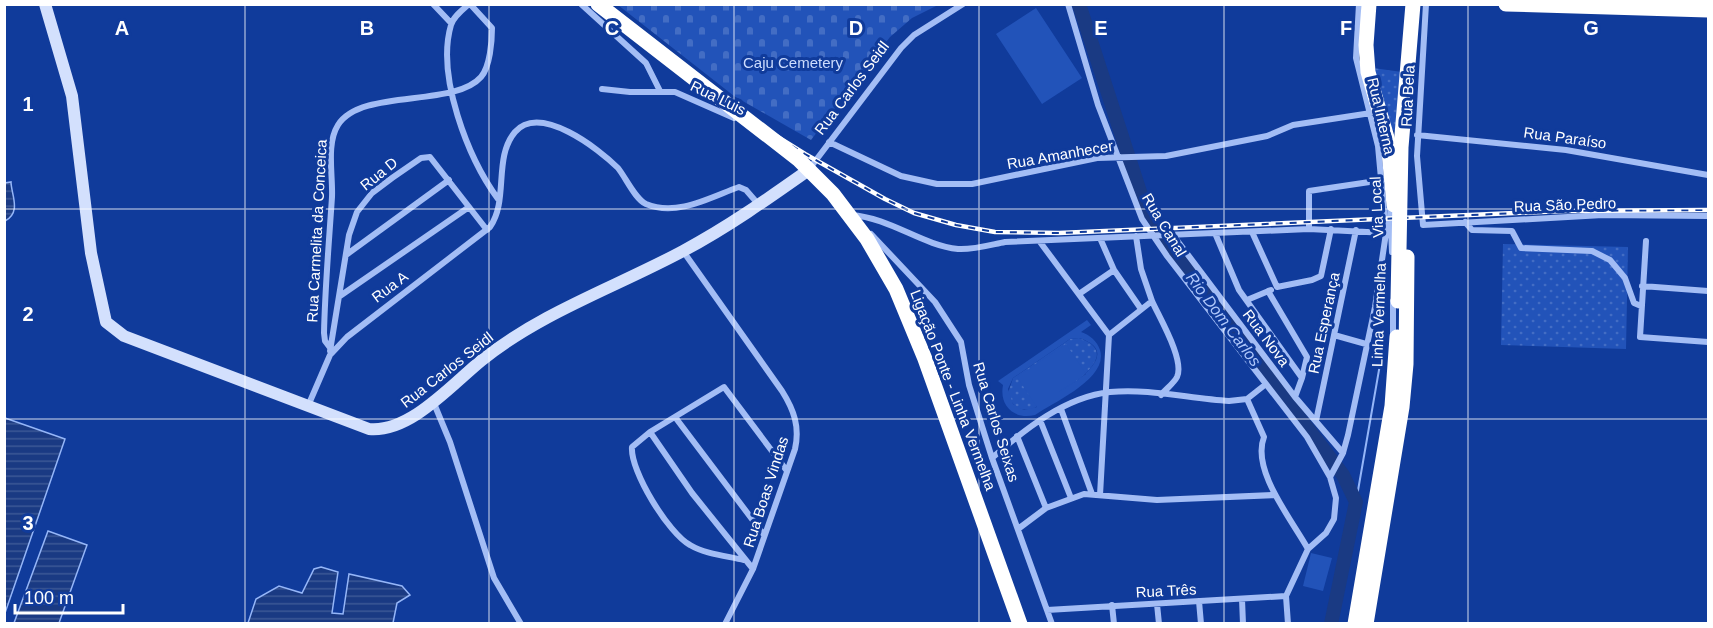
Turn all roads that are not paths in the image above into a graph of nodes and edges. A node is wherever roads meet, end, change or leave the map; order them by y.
1 (45, 4) edge
2 (433, 4) edge
3 (469, 4) edge
4 (581, 4) edge
5 (598, 4) edge
6 (963, 4) edge
7 (1068, 4) edge
8 (1359, 4) edge
9 (1365, 4) edge
10 (1369, 4) edge
11 (1413, 4) edge
12 (1419, 4) edge
13 (1426, 4) edge
14 (1506, 4) edge
15 (1609, 5) edge
16 (1708, 10) edge
17 (451, 23) junction
18 (602, 88) dead end
19 (660, 91) junction
20 (451, 92) junction
21 (1371, 113) junction
22 (1418, 135) junction
23 (829, 142) junction
24 (1122, 156) junction
25 (810, 169) junction
26 (1708, 175) edge
27 (449, 180) junction
28 (1383, 180) junction
29 (498, 199) junction
30 (760, 205) junction
31 (469, 207) junction
32 (851, 215) junction
33 (1708, 216) edge
34 (1465, 222) junction
35 (1424, 225) joint
36 (1309, 229) junction
37 (1331, 229) junction
38 (487, 230) junction
39 (1356, 230) junction
40 (1252, 232) junction
41 (1215, 233) junction
42 (1386, 233) junction
43 (1136, 236) junction
44 (1156, 236) junction
45 (1170, 236) junction
46 (1100, 238) junction
47 (1646, 241) dead end
48 (1040, 242) junction
49 (683, 251) junction
50 (346, 255) junction
51 (1114, 270) junction
52 (1642, 286) junction
53 (1277, 287) junction
54 (1268, 291) junction
55 (1708, 291) edge
56 (1079, 294) junction
57 (340, 296) junction
58 (1247, 300) junction
59 (1152, 301) junction
60 (1398, 301) junction
61 (1641, 306) junction
62 (1141, 309) junction
63 (1109, 335) junction
64 (1334, 335) junction
65 (1708, 342) edge
66 (1366, 344) junction
67 (330, 352) junction
68 (1302, 378) junction
69 (1266, 384) junction
70 (1107, 392) junction
71 (1161, 395) junction
72 (1296, 397) junction
73 (1246, 399) junction
74 (433, 401) junction
75 (308, 407) junction
76 (1061, 409) junction
77 (675, 417) junction
78 (1040, 420) junction
79 (1317, 421) junction
80 (650, 432) junction
81 (1017, 436) junction
82 (1342, 456) junction
83 (992, 458) junction
84 (787, 471) junction
85 (1331, 474) junction
86 (1092, 494) junction
87 (1100, 495) junction
88 (1275, 495) junction
89 (1071, 498) junction
90 (1046, 508) junction
91 (1018, 529) junction
92 (764, 535) junction
93 (1308, 549) junction
94 (744, 560) junction
95 (753, 569) junction
96 (1286, 596) junction
97 (1242, 599) junction
98 (1199, 601) junction
99 (1157, 604) junction
100 (1112, 605) junction
101 (1047, 610) junction
102 (521, 624) edge
103 (725, 624) edge
104 (1020, 624) edge
105 (1052, 624) edge
106 (1114, 624) edge
107 (1159, 624) edge
108 (1201, 624) edge
109 (1243, 624) edge
110 (1288, 624) edge
111 (1349, 624) edge
112 (1354, 624) edge
113 (1366, 624) edge

1 - 75 street, Rua Carlos Seidl
2 - 17 street
3 - 17 street
3 - 20 street, Rua Carmelita da Conceica
4 - 19 street
5 - 104 highway, Ligação Ponte - Linha Vermelha, bridge
6 - 23 street, Rua Carlos Seidl
7 - 24 street, Rua Canal
8 - 21 street, Rua Interna
9 - 111 street, Via Local
10 - 60 highway, bridge
11 - 60 highway, Linha Vermelha, bridge
12 - 113 highway, Linha Vermelha
13 - 22 street, Rua Bela
14 - 15 highway
15 - 16 highway
17 - 20 street
18 - 19 street, Rua Luis
19 - 25 street, Rua Luis
20 - 29 street
20 - 67 street, Rua Carmelita da Conceica
21 - 24 street, Rua Amanhecer
21 - 28 street, Rua Interna
22 - 26 street, Rua Paraíso
22 - 35 street, Rua Bela
23 - 24 street, Rua Amanhecer
23 - 25 street, Rua Carlos Seidl
24 - 44 street, Rua Canal
25 - 30 street, Rua Carlos Seidl
25 - 32 street, Rua Carlos Seixas
27 - 31 street
27 - 50 street
27 - 50 street, Rua D
28 - 36 street
28 - 42 street, Rua Interna
29 - 30 street
29 - 38 street
30 - 49 street, Rua Carlos Seidl
31 - 38 street
31 - 57 street
32 - 48 street
32 - 83 street, Rua Carlos Seixas
33 - 34 street, Rua São Pedro
34 - 35 street, Rua São Pedro
34 - 61 street
36 - 37 street
36 - 40 street
37 - 39 street
37 - 53 street
38 - 67 street, Rua A
39 - 42 street
39 - 64 street, Rua Esperança
40 - 41 street
40 - 53 street
41 - 45 street
41 - 58 street
42 - 66 street, Rua Interna
43 - 44 street
43 - 46 street
43 - 59 street
44 - 45 street
44 - 69 street, Rua Canal
45 - 72 street, Rua Nova
46 - 48 street
46 - 51 street
47 - 52 street
48 - 56 street
49 - 74 street, Rua Carlos Seidl
49 - 84 street, Rua Boas Vindas
50 - 57 street, Rua D
51 - 56 street
51 - 62 street
52 - 55 street
52 - 61 street
53 - 54 street
54 - 58 street
54 - 68 street
56 - 63 street
57 - 67 street, Rua D
58 - 68 street
59 - 62 street
59 - 71 street
60 - 112 highway, Linha Vermelha
61 - 65 street
62 - 63 street
63 - 70 street
64 - 66 street
64 - 79 street, Rua Esperança
66 - 82 street, Rua Interna
67 - 75 street, Rua A
68 - 72 street
69 - 73 street
69 - 85 street, Rua Canal
70 - 71 street
70 - 76 street
70 - 87 street
71 - 73 street
72 - 79 street, Rua Nova
73 - 88 street
74 - 75 street, Rua Carlos Seidl
74 - 102 street
76 - 78 street
76 - 86 street
77 - 80 street
77 - 84 street
77 - 92 street
78 - 81 street
78 - 89 street
79 - 82 street, Rua Nova
80 - 94 street
80 - 94 street
81 - 83 street
81 - 90 street
82 - 85 street, Rua Interna
83 - 91 street, Rua Carlos Seixas
84 - 92 street, Rua Boas Vindas
85 - 93 street, Rua Canal
86 - 87 street
86 - 89 street
87 - 88 street
88 - 93 street
89 - 90 street
90 - 91 street
91 - 101 street, Rua Carlos Seixas
92 - 95 street, Rua Boas Vindas
93 - 96 street, Rua Canal
94 - 95 street
95 - 103 street, Rua Boas Vindas
96 - 97 street, Rua Três
96 - 110 street
97 - 98 street, Rua Três
97 - 109 street
98 - 99 street, Rua Três
98 - 108 street
99 - 100 street, Rua Três
99 - 107 street
100 - 101 street, Rua Três
100 - 106 street
101 - 105 street, Rua Carlos Seixas

